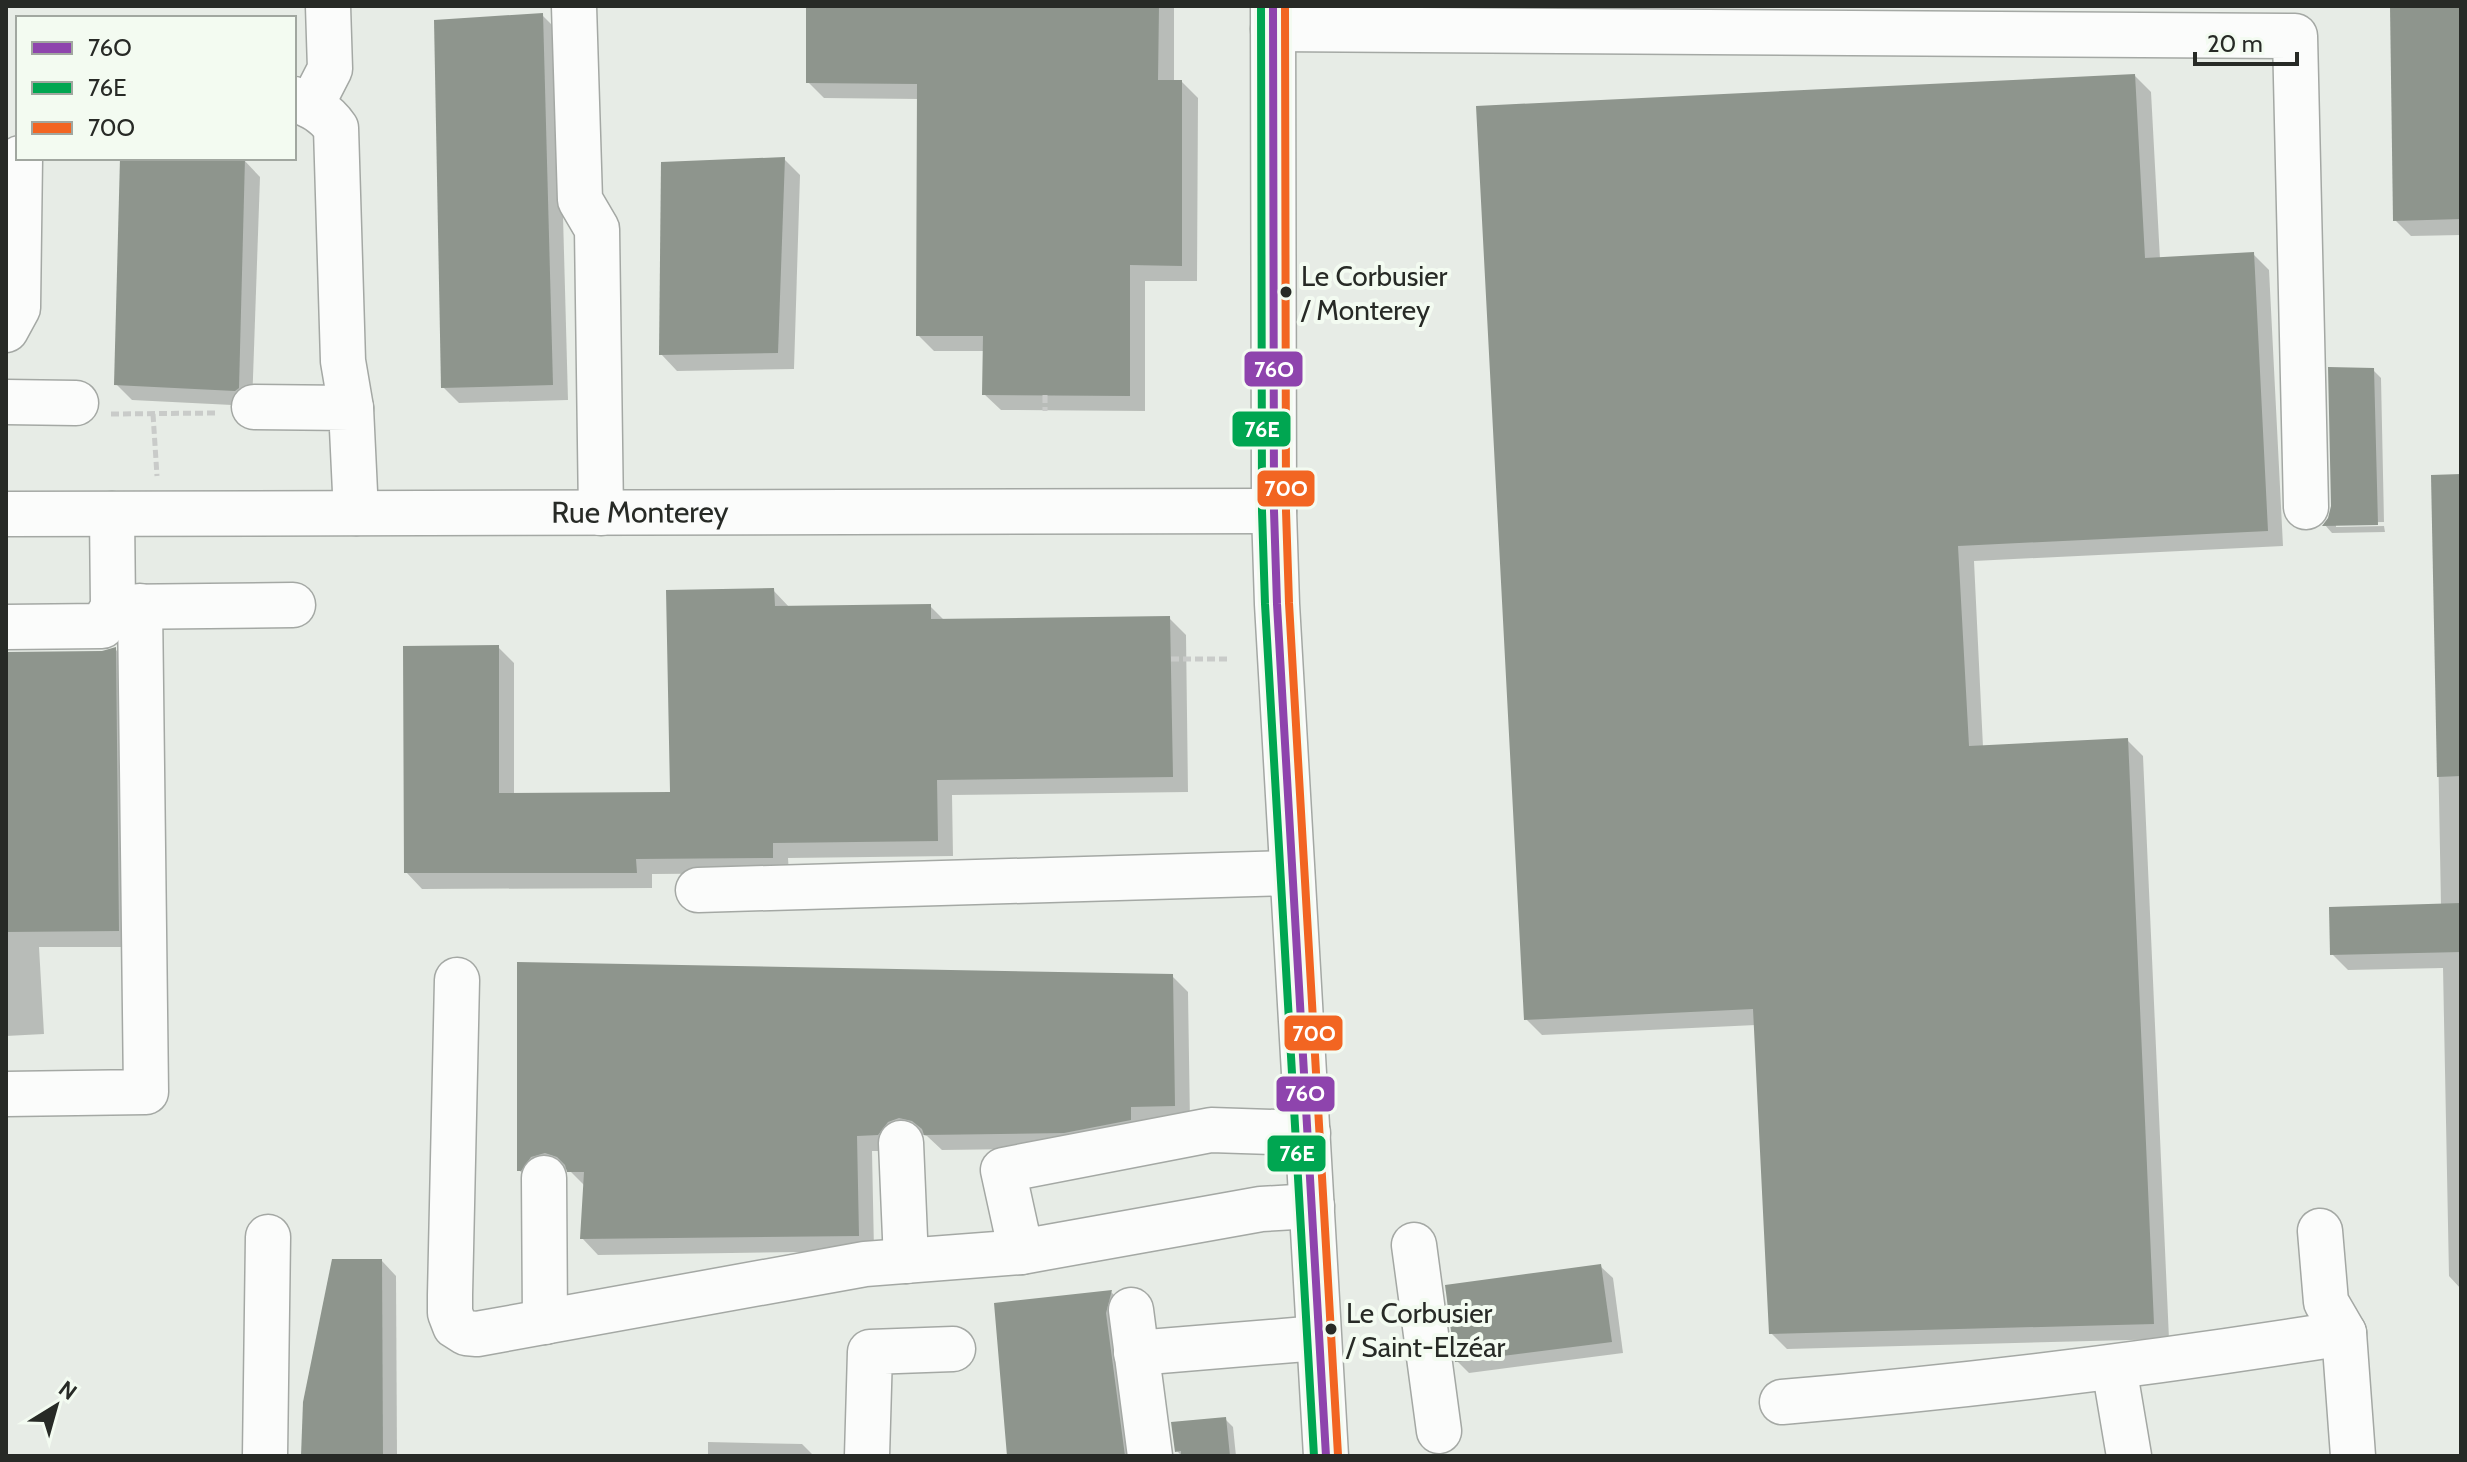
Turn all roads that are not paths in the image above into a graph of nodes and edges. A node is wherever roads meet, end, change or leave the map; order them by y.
1 (328, 6) edge
2 (574, 6) edge
3 (1273, 17) edge
4 (302, 103) edge
5 (20, 160) edge
6 (6, 330) edge
7 (6, 402) edge
8 (86, 408) road end
9 (351, 408) junction
10 (238, 410) road end
11 (2306, 507) dead end
12 (1274, 511) junction
13 (356, 513) junction
14 (601, 513) junction
15 (6, 514) edge
16 (112, 514) junction
17 (293, 605) dead end
18 (127, 606) junction
19 (6, 627) edge
20 (1292, 873) junction
21 (698, 890) dead end
22 (457, 980) dead end
23 (6, 1094) edge
24 (1308, 1133) junction
25 (901, 1143) dead end
26 (544, 1178) dead end
27 (1312, 1206) junction
28 (2320, 1231) dead end
29 (268, 1237) dead end
30 (1414, 1245) dead end
31 (1021, 1252) junction
32 (906, 1261) junction
33 (1131, 1310) dead end
34 (545, 1322) junction
35 (2344, 1333) junction
36 (1318, 1338) junction
37 (953, 1349) dead end
38 (1136, 1353) junction
39 (2114, 1367) junction
40 (1782, 1402) dead end
41 (1439, 1431) dead end
42 (265, 1456) edge
43 (867, 1456) edge
44 (1150, 1456) edge
45 (1326, 1456) edge
46 (2129, 1456) edge
47 (2353, 1456) edge

1 - 4 street
2 - 14 street
3 - 11 street
3 - 12 street
4 - 9 street
5 - 6 street
7 - 8 street
9 - 10 street
9 - 13 street
12 - 14 street, Rue Monterey
12 - 20 street
13 - 14 street, Rue Monterey
13 - 16 street, Rue Monterey
15 - 16 street, Rue Monterey
16 - 18 street
17 - 18 street
18 - 19 street
18 - 23 street
20 - 21 street
20 - 24 street
22 - 34 street
24 - 27 street
24 - 31 street
25 - 32 street
26 - 34 street
27 - 31 street
27 - 36 street
28 - 35 street
29 - 42 street
30 - 41 street
31 - 32 street
32 - 34 street
33 - 38 street
35 - 39 street
35 - 47 street
36 - 38 street
36 - 45 street
37 - 43 street
38 - 44 street
39 - 40 street
39 - 46 street

